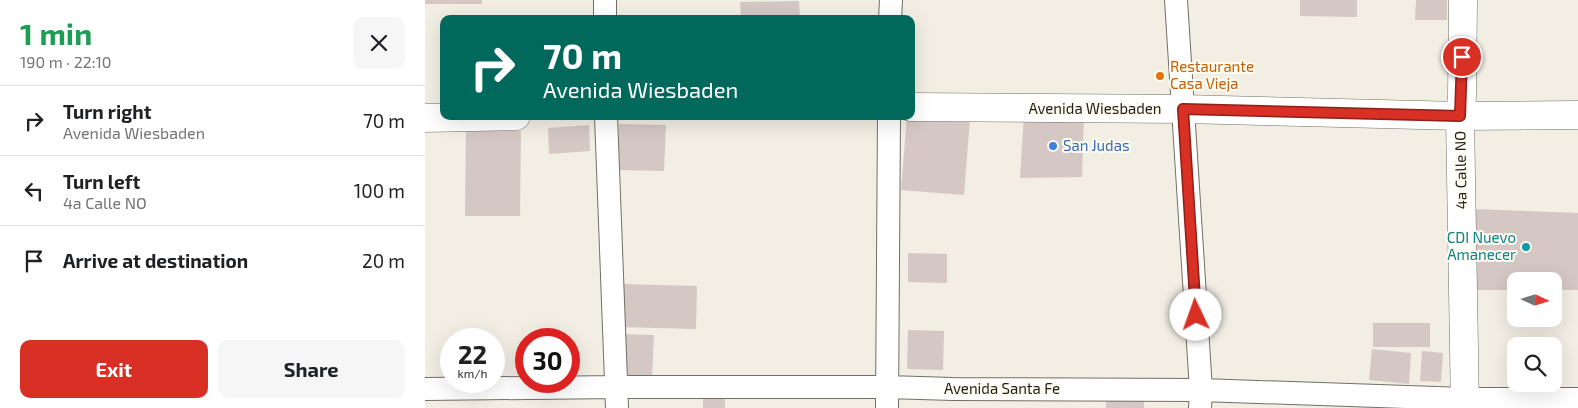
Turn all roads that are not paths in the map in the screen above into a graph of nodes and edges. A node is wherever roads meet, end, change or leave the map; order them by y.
1 (605, 0) edge
2 (891, 0) edge
3 (1176, 0) edge
4 (1463, 0) edge
5 (605, 15) edge
6 (890, 15) edge
7 (915, 107) edge
8 (1183, 109) junction
9 (1578, 115) edge
10 (1460, 116) junction
11 (425, 118) edge
12 (440, 118) edge
13 (606, 120) edge
14 (889, 120) edge
15 (425, 389) edge
16 (617, 397) edge
17 (887, 397) edge
18 (1201, 399) edge
19 (1578, 399) edge
20 (1465, 404) edge

1 - 5 street
2 - 6 street
3 - 8 street
4 - 10 street, 4a Calle NO
7 - 8 street, Avenida Wiesbaden
8 - 10 street, Avenida Wiesbaden
8 - 18 street
9 - 10 street, Avenida Wiesbaden
10 - 20 street, 4a Calle NO
11 - 12 street
13 - 16 street
14 - 17 street
15 - 16 street, Avenida Santa Fe
16 - 17 street, Avenida Santa Fe
17 - 18 street, Avenida Santa Fe
18 - 20 street, Avenida Santa Fe
19 - 20 street, Avenida Santa Fe

